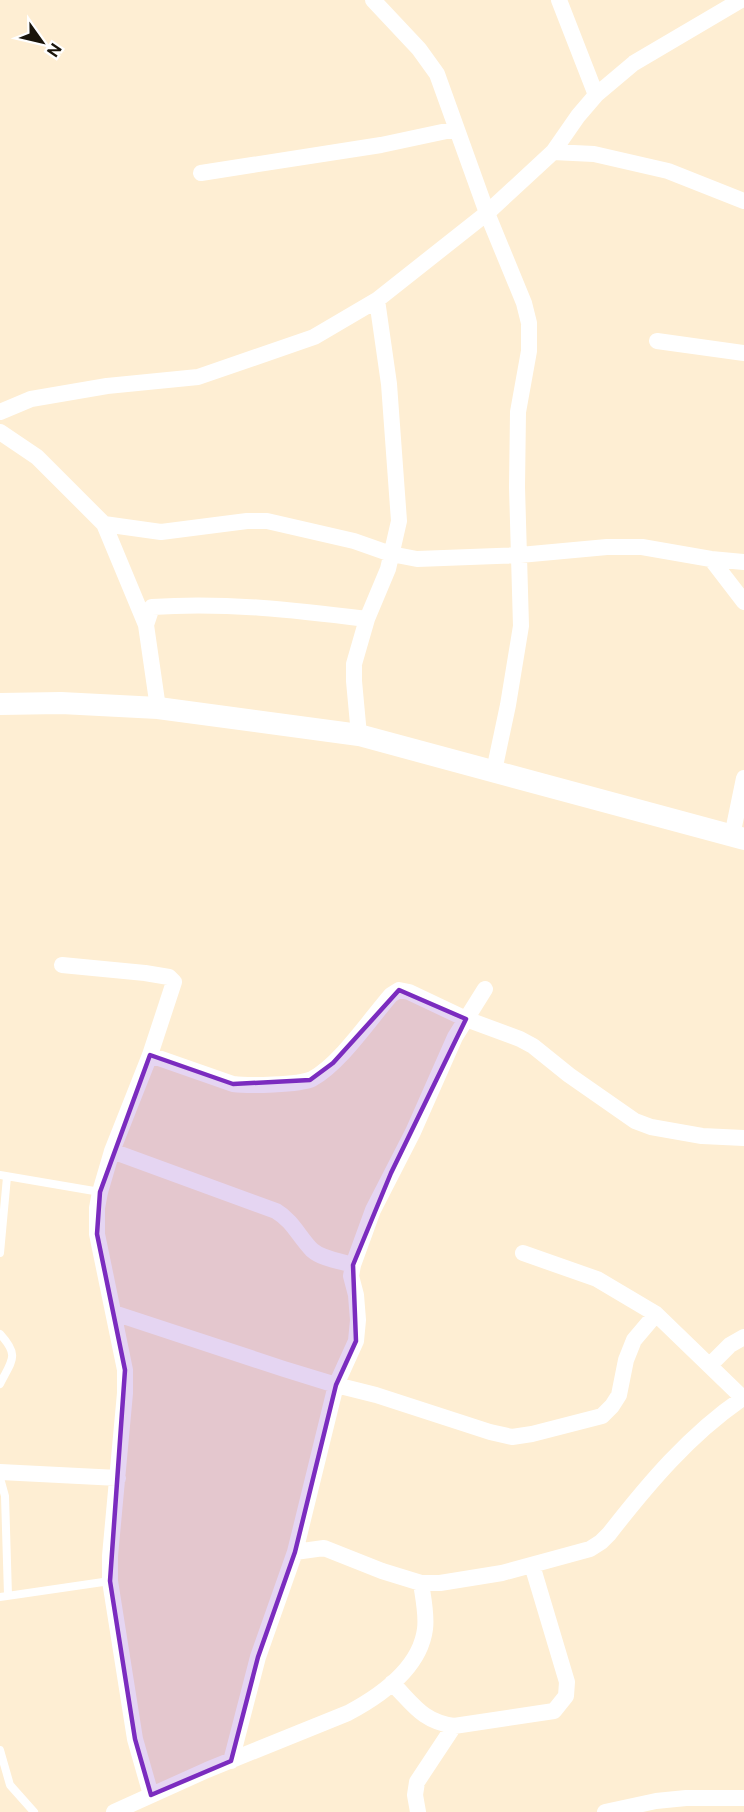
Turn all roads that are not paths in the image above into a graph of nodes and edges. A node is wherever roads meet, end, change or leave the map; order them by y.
1 (373, 0) edge
2 (559, 0) edge
3 (741, 0) edge
4 (596, 95) junction
5 (456, 129) junction
6 (553, 152) junction
7 (201, 173) dead end
8 (744, 201) edge
9 (487, 213) junction
10 (377, 300) junction
11 (657, 341) dead end
12 (744, 352) edge
13 (0, 412) edge
14 (0, 432) edge
15 (104, 524) junction
16 (391, 554) junction
17 (520, 555) junction
18 (711, 559) junction
19 (744, 562) edge
20 (744, 602) edge
21 (367, 619) junction
22 (146, 624) junction
23 (0, 704) edge
24 (158, 708) junction
25 (359, 735) junction
26 (494, 771) junction
27 (744, 778) edge
28 (738, 838) edge
29 (62, 965) dead end
30 (485, 989) dead end
31 (466, 1019) junction
32 (150, 1055) junction
33 (744, 1138) edge
34 (112, 1151) junction
35 (4, 1176) edge
36 (100, 1192) junction
37 (0, 1253) edge
38 (523, 1253) dead end
39 (353, 1265) junction
40 (114, 1313) junction
41 (656, 1314) junction
42 (0, 1334) edge
43 (744, 1337) edge
44 (710, 1365) junction
45 (0, 1384) edge
46 (336, 1385) junction
47 (744, 1399) edge
48 (0, 1472) edge
49 (0, 1478) edge
50 (118, 1478) junction
51 (295, 1552) junction
52 (532, 1565) junction
53 (110, 1581) junction
54 (421, 1582) junction
55 (4, 1596) edge
56 (392, 1683) junction
57 (454, 1726) junction
58 (0, 1750) edge
59 (231, 1761) junction
60 (151, 1796) junction
61 (744, 1798) edge
62 (34, 1812) edge
63 (114, 1812) edge
64 (418, 1812) edge
65 (605, 1812) edge

1 - 5 street
2 - 4 street
3 - 4 street
4 - 6 street
5 - 7 street
5 - 9 street
6 - 8 street
6 - 9 street
9 - 10 street
9 - 17 street
10 - 13 street
10 - 16 street
11 - 12 street
14 - 15 street
15 - 16 street
15 - 22 street
16 - 17 street
16 - 21 street
17 - 18 street
17 - 26 street
18 - 19 street
18 - 20 street
21 - 22 street
21 - 25 street
22 - 24 street
23 - 24 street
24 - 25 street
25 - 26 street
26 - 28 street
27 - 28 street
29 - 32 street
30 - 31 street
31 - 32 street
31 - 33 street
31 - 39 street
32 - 34 street
34 - 36 street
34 - 39 street
35 - 36 lane
35 - 37 lane
36 - 40 street
38 - 41 street
39 - 46 street
40 - 46 street
40 - 50 street
41 - 44 street
41 - 46 street
42 - 45 lane
43 - 44 street
44 - 47 street
46 - 51 street
47 - 52 street
48 - 50 street
49 - 55 lane
50 - 53 street
51 - 54 street
51 - 59 street
52 - 54 street
52 - 57 street
53 - 55 lane
53 - 60 street
54 - 56 street
56 - 57 street
56 - 59 street
57 - 64 street
58 - 62 lane
59 - 60 street
60 - 63 street
61 - 65 street

